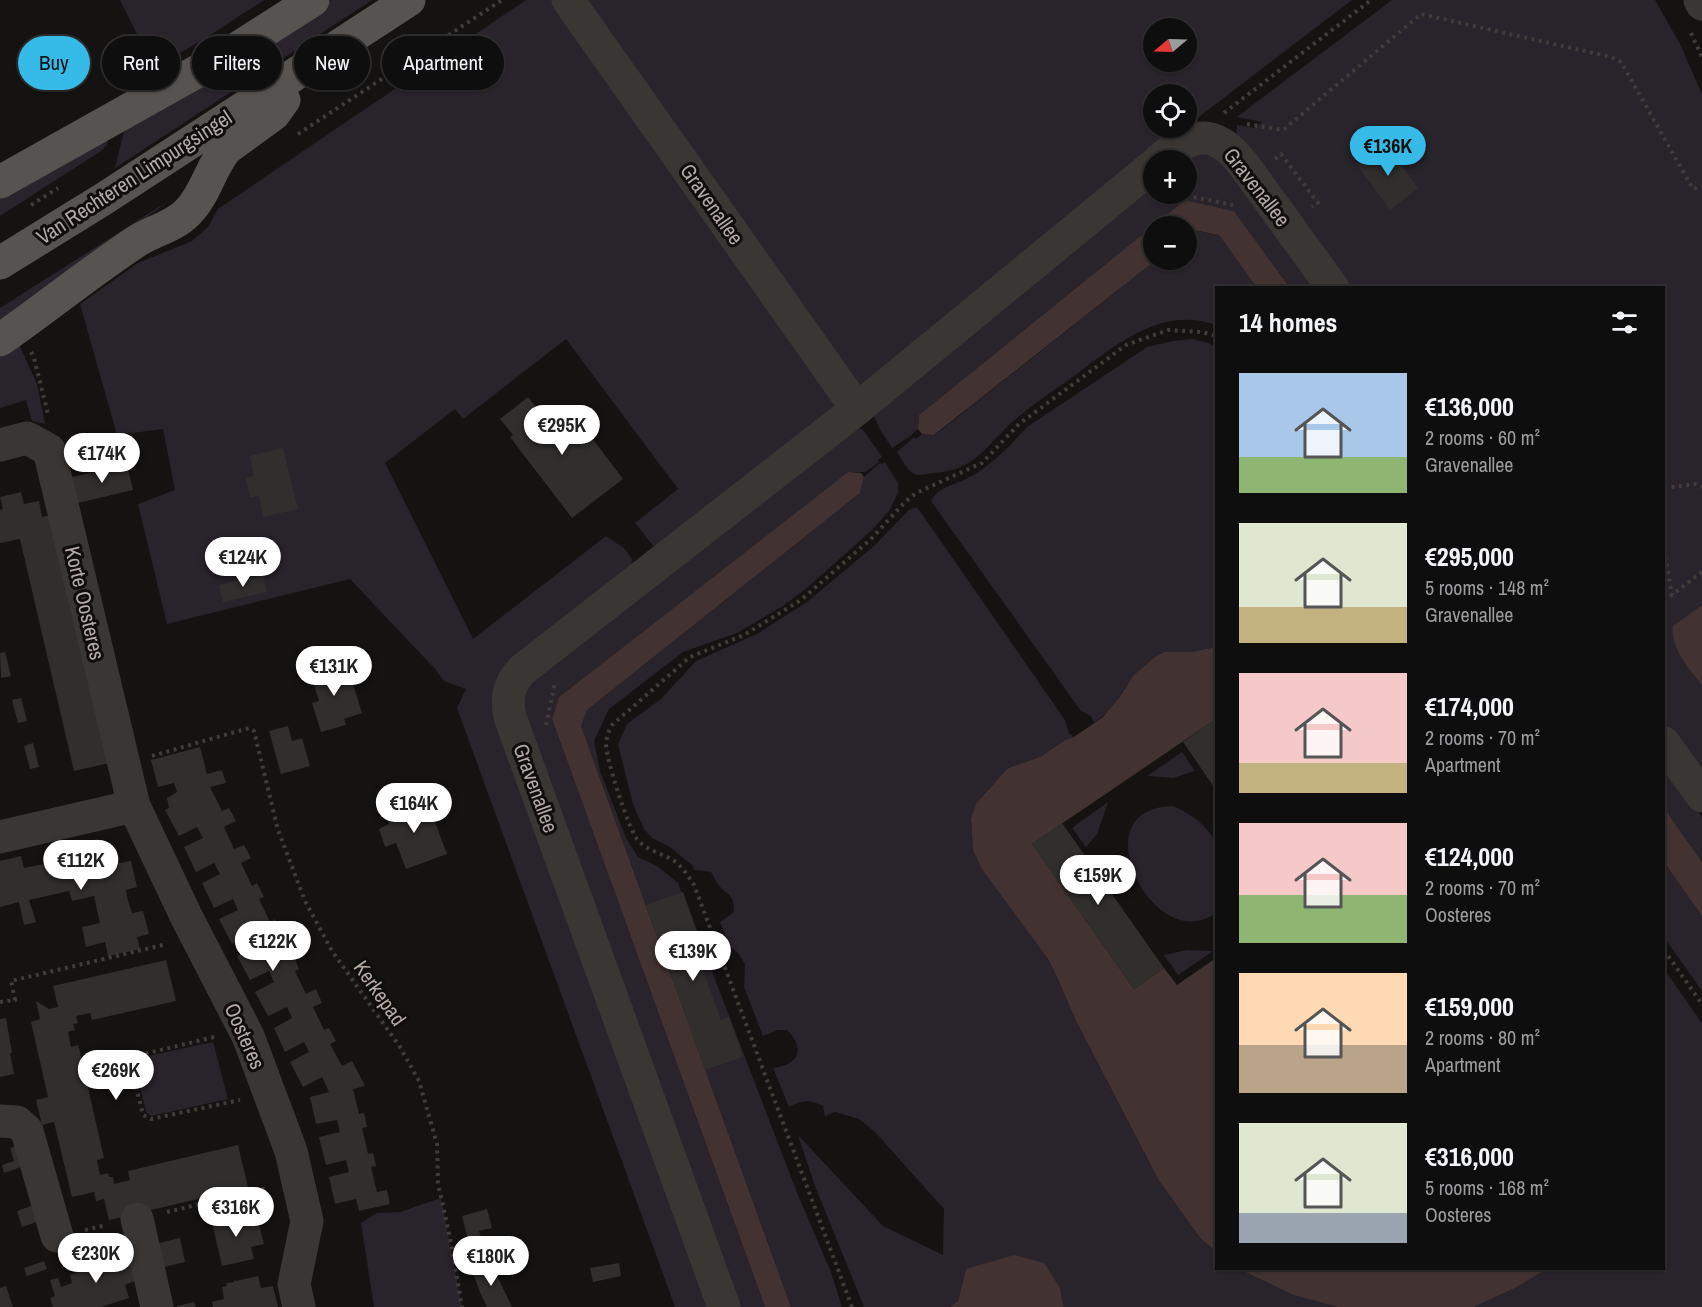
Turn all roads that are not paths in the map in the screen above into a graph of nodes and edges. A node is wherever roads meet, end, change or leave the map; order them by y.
1 (313, 0) edge
2 (409, 0) edge
3 (568, 0) edge
4 (354, 36) edge
5 (294, 75) edge
6 (294, 80) edge
7 (1174, 150) edge
8 (1143, 174) edge
9 (0, 182) edge
10 (0, 263) edge
11 (1332, 286) edge
12 (8, 334) edge
13 (857, 409) junction
14 (0, 445) edge
15 (1665, 744) edge
16 (1702, 796) edge
17 (134, 806) junction
18 (0, 837) edge
19 (0, 1121) edge
20 (137, 1219) road end
21 (57, 1236) road end
22 (157, 1307) edge
23 (299, 1307) edge
24 (724, 1307) edge

1 - 9 main road
2 - 4 main road, Van Rechteren Limpurgsingel
3 - 13 street, Gravenallee
5 - 10 main road, Van Rechteren Limpurgsingel
6 - 12 main road, Van Rechteren Limpurgsingel
7 - 11 street, Gravenallee
8 - 13 street, Gravenallee
13 - 24 street, Gravenallee
14 - 17 street, Korte Oosteres
15 - 16 street
17 - 18 street
17 - 23 street, Oosteres
19 - 21 street
20 - 22 street

